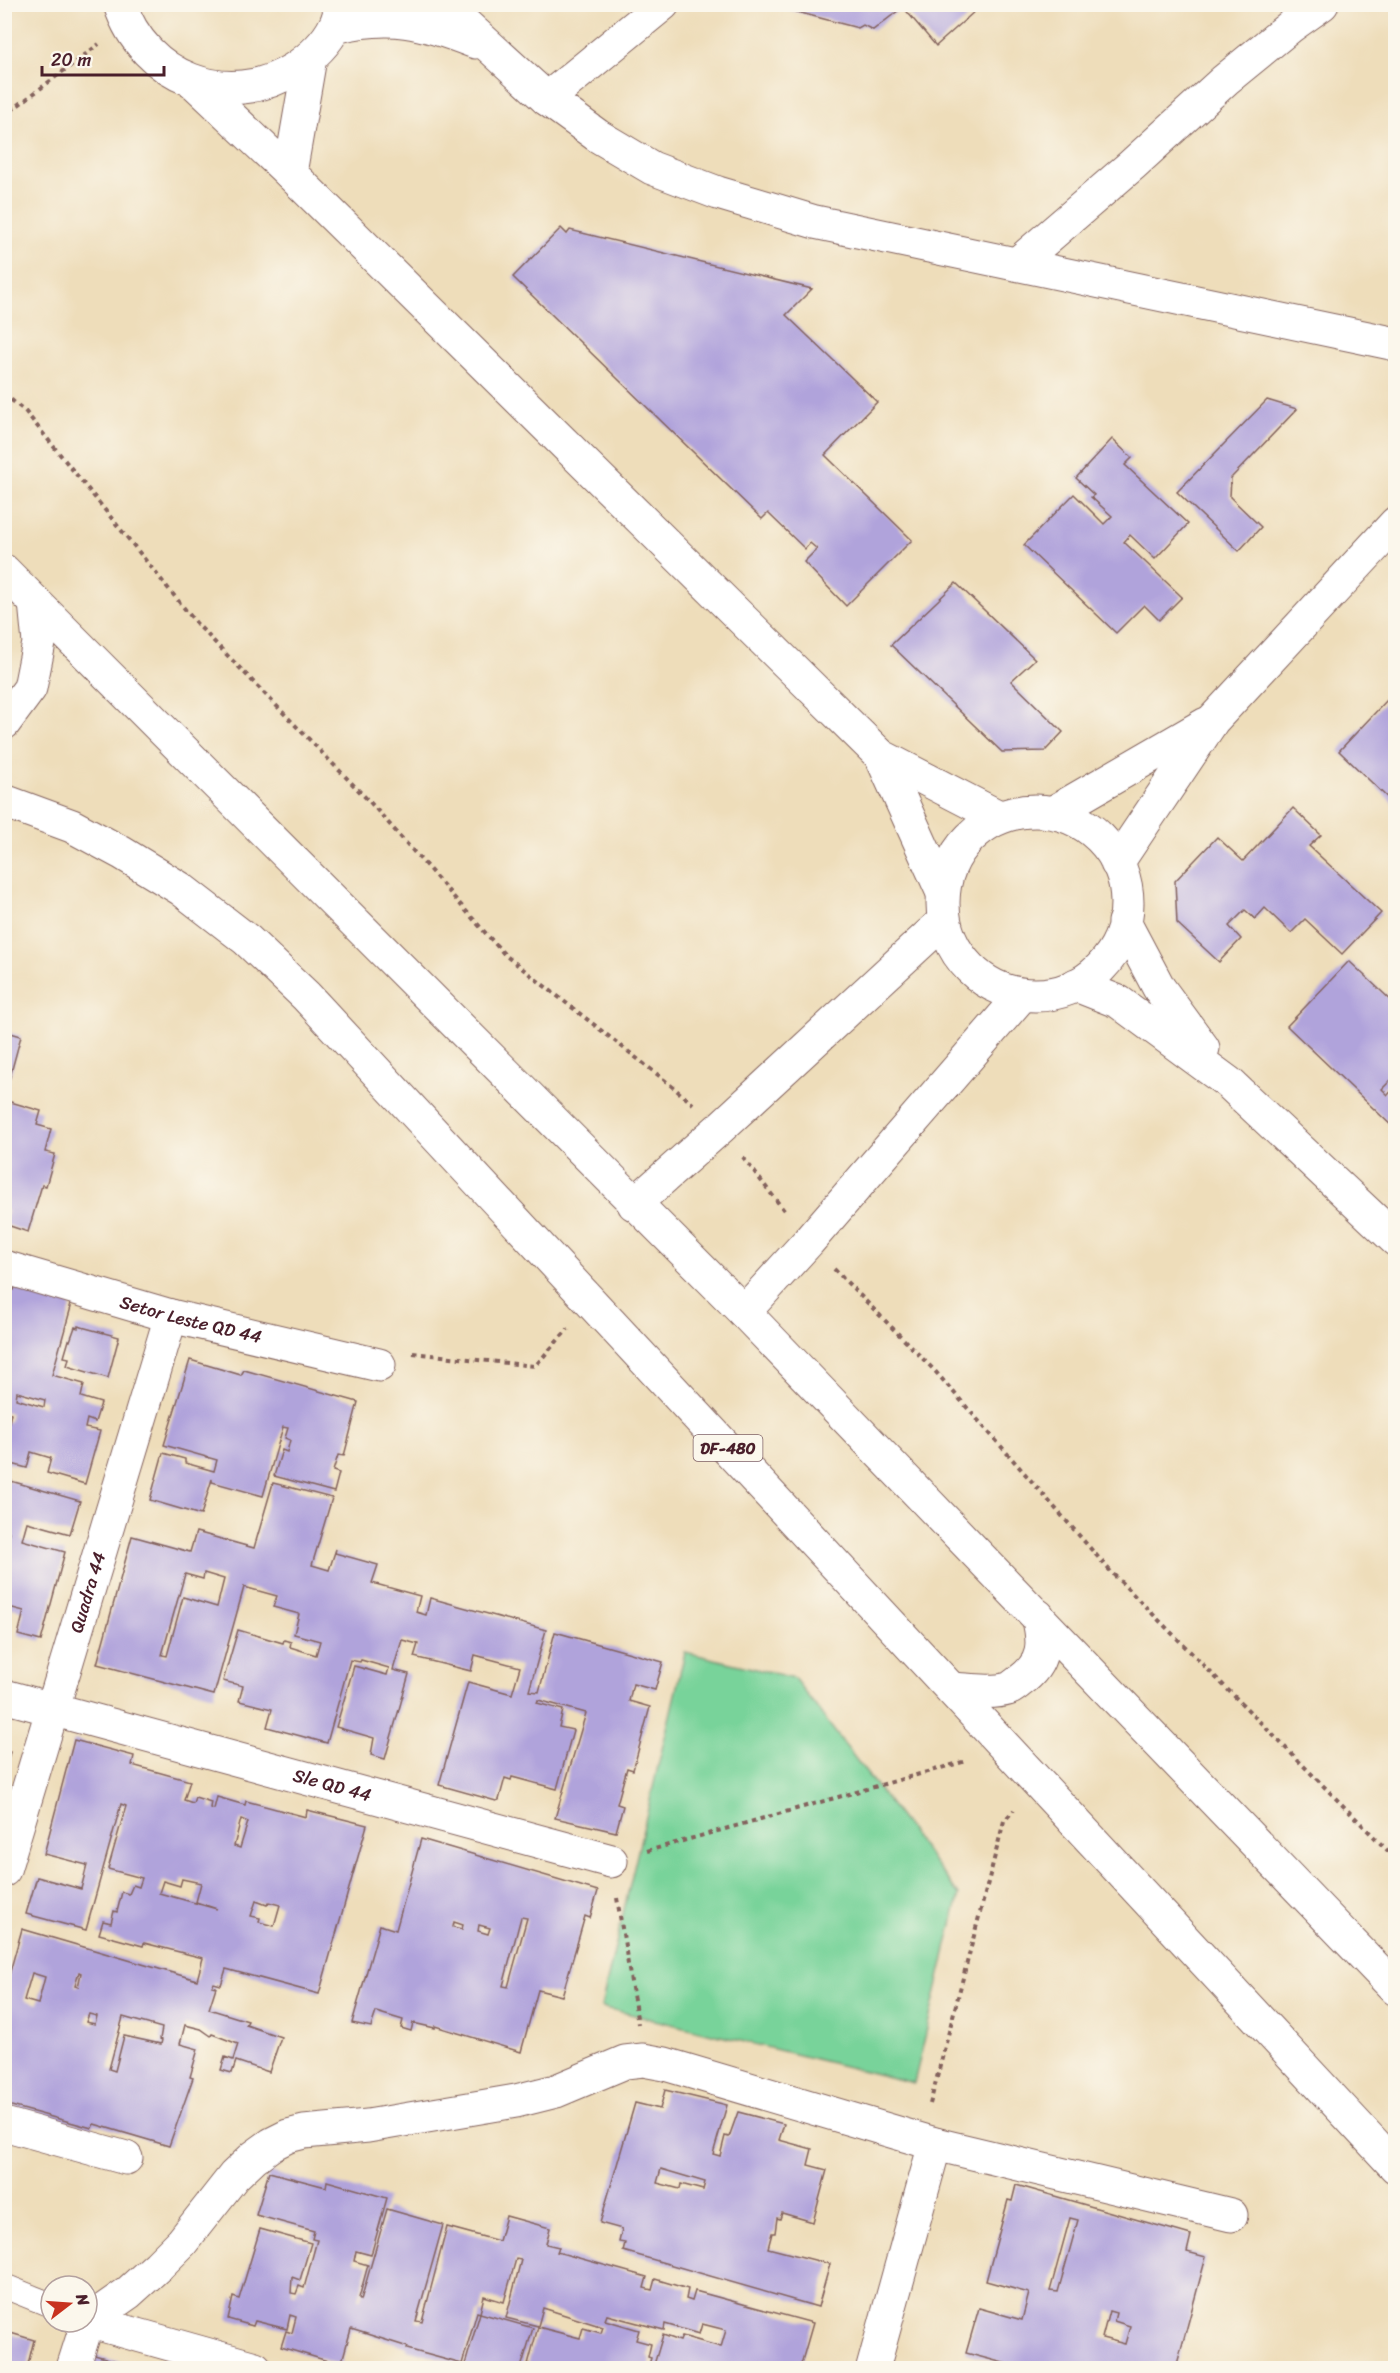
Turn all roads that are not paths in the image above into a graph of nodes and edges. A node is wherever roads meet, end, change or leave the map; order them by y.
1 (443, 4) edge
2 (663, 4) edge
3 (1322, 4) edge
4 (123, 14) edge
5 (338, 16) edge
6 (487, 47) junction
7 (310, 58) junction
8 (196, 84) junction
9 (547, 99) junction
10 (290, 173) junction
11 (1017, 264) junction
12 (1395, 344) edge
13 (1395, 523) edge
14 (4, 571) edge
15 (35, 602) junction
16 (1213, 720) junction
17 (4, 723) edge
18 (881, 756) junction
19 (4, 801) edge
20 (1054, 812) junction
21 (999, 817) junction
22 (1117, 863) junction
23 (944, 907) junction
24 (1124, 922) junction
25 (1076, 985) junction
26 (1022, 994) junction
27 (1229, 1083) junction
28 (634, 1204) junction
29 (1395, 1240) edge
30 (4, 1266) edge
31 (744, 1312) junction
32 (171, 1316) junction
33 (379, 1365) road end
34 (1038, 1616) junction
35 (952, 1689) junction
36 (4, 1695) edge
37 (53, 1710) junction
38 (611, 1861) road end
39 (4, 1870) edge
40 (1395, 1989) edge
41 (4, 2124) edge
42 (928, 2142) junction
43 (126, 2158) dead end
44 (1395, 2167) edge
45 (1231, 2215) dead end
46 (4, 2286) edge
47 (39, 2300) edge
48 (99, 2313) edge
49 (99, 2324) edge
50 (84, 2334) edge
51 (73, 2368) edge
52 (255, 2368) edge
53 (873, 2368) edge

1 - 6 street
2 - 9 street
3 - 11 street
4 - 8 street
5 - 6 street
5 - 7 street
6 - 9 street
7 - 8 street
7 - 10 street
8 - 10 street
9 - 11 street
10 - 18 street
11 - 12 street
13 - 16 street
14 - 15 street
15 - 17 street
15 - 28 street
16 - 20 street
16 - 22 street
18 - 21 street
18 - 23 street
19 - 35 street, DF-480
20 - 21 street
20 - 22 street
21 - 23 street
22 - 24 street
23 - 26 street
23 - 28 street
24 - 25 street
24 - 27 street
25 - 26 street
25 - 27 street
26 - 31 street
27 - 29 street
28 - 31 street
30 - 32 street, Setor Leste QD 44
31 - 34 street
32 - 33 street, Setor Leste QD 44
32 - 37 street, Quadra 44
34 - 35 street
34 - 40 street
35 - 44 street, DF-480
36 - 37 street, Sle QD 44
37 - 38 street, Sle QD 44
37 - 39 street, Quadra 44
41 - 43 street
42 - 45 street
42 - 48 street
42 - 53 street
46 - 47 lane
49 - 52 street
50 - 51 street

